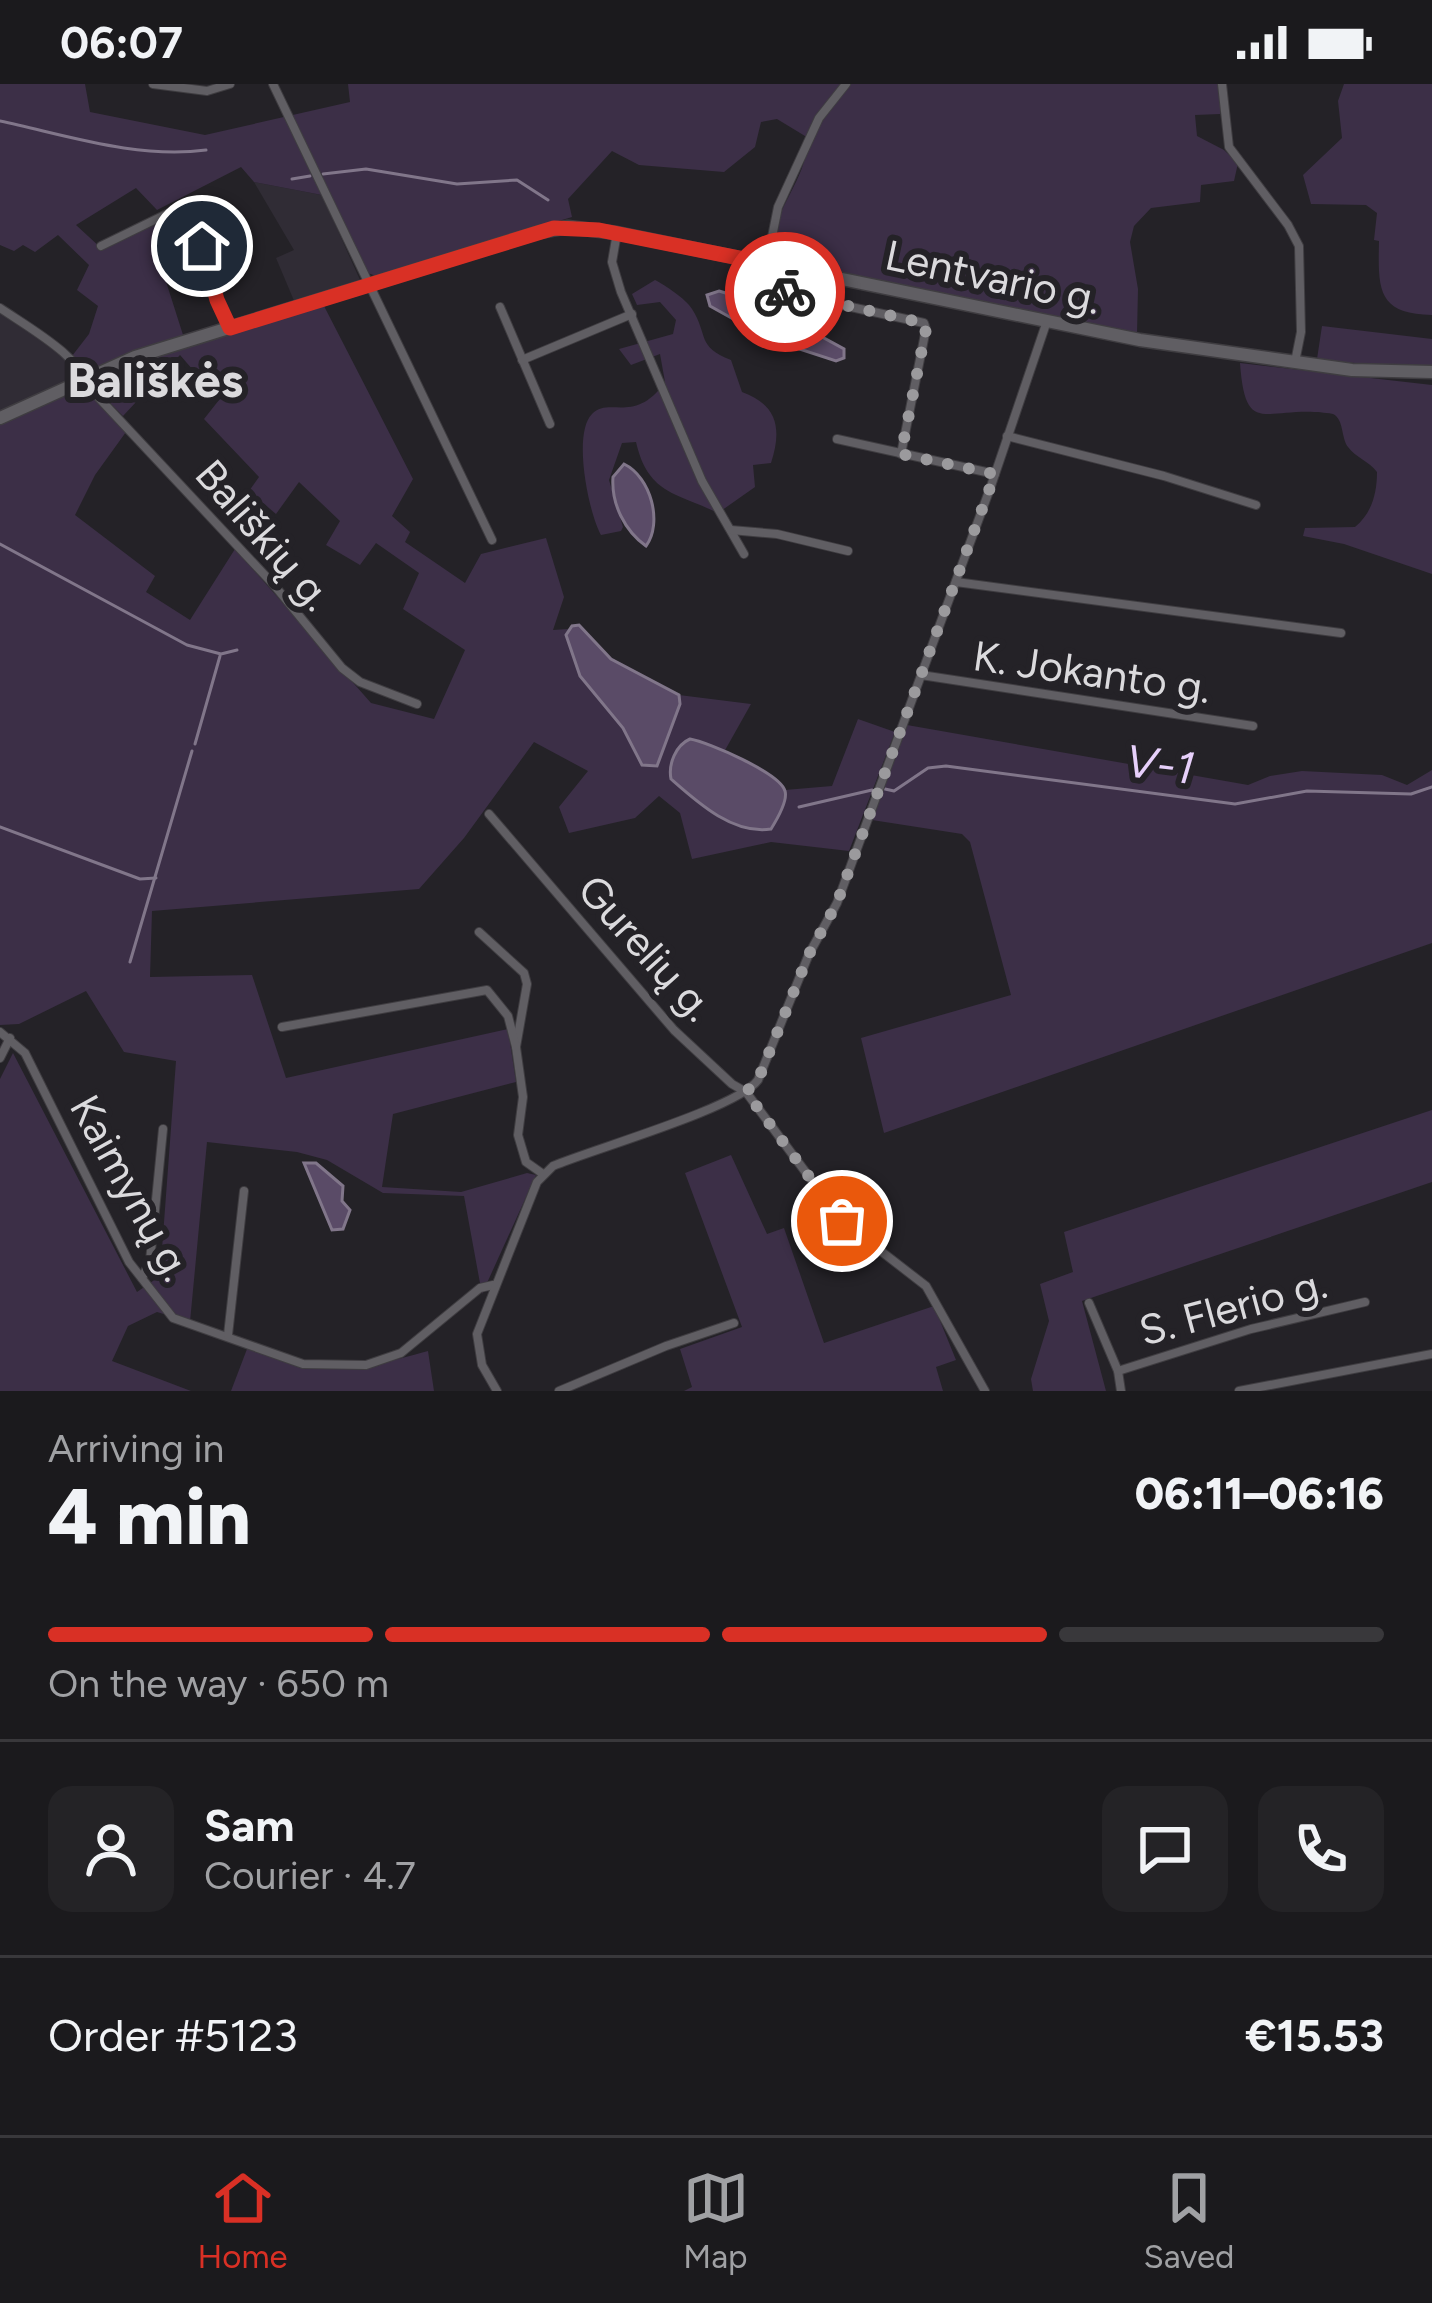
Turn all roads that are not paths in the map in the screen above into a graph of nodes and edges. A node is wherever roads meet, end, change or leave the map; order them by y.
1 (153, 84) edge
2 (230, 84) edge
3 (273, 84) edge
4 (846, 84) edge
5 (1222, 84) edge
6 (617, 233) junction
7 (101, 246) dead end
8 (773, 265) junction
9 (369, 284) junction
10 (500, 307) dead end
11 (0, 308) edge
12 (632, 314) junction
13 (1046, 321) junction
14 (230, 328) junction
15 (522, 360) junction
16 (1295, 363) junction
17 (1432, 372) edge
18 (88, 377) junction
19 (0, 418) edge
20 (550, 424) dead end
21 (1007, 436) junction
22 (836, 439) dead end
23 (901, 454) junction
24 (995, 474) junction
25 (1256, 506) dead end
26 (731, 530) junction
27 (492, 541) dead end
28 (848, 551) dead end
29 (744, 554) dead end
30 (956, 582) junction
31 (1341, 633) dead end
32 (922, 675) junction
33 (417, 704) dead end
34 (1253, 726) dead end
35 (490, 814) dead end
36 (479, 932) dead end
37 (282, 1027) dead end
38 (0, 1032) edge
39 (10, 1038) junction
40 (516, 1047) junction
41 (0, 1058) edge
42 (746, 1092) junction
43 (163, 1129) dead end
44 (543, 1174) junction
45 (244, 1191) dead end
46 (141, 1279) junction
47 (493, 1285) junction
48 (1365, 1302) dead end
49 (1089, 1303) dead end
50 (734, 1323) dead end
51 (228, 1335) junction
52 (1432, 1354) edge
53 (1118, 1371) junction
54 (497, 1391) edge
55 (559, 1391) edge
56 (985, 1391) edge
57 (1121, 1391) edge
58 (1240, 1391) edge

1 - 2 street
3 - 9 street
4 - 8 street
5 - 16 street
6 - 8 main road, Lentvario g.
6 - 9 main road, Lentvario g.
6 - 12 street
7 - 14 street
8 - 13 main road, Lentvario g.
8 - 23 street
9 - 14 main road, Lentvario g.
9 - 27 street
10 - 15 street
11 - 18 street, Bališkių g.
12 - 15 street
12 - 26 street
13 - 16 main road, Lentvario g.
13 - 21 street
14 - 18 main road, Lentvario g.
15 - 20 street
16 - 17 main road, Lentvario g.
18 - 19 main road, Lentvario g.
18 - 33 street, Bališkių g.
21 - 24 street
21 - 25 street
22 - 23 street
23 - 24 street
24 - 30 street
26 - 28 street
26 - 29 street
30 - 31 street
30 - 32 street
32 - 34 street, K. Jokanto g.
32 - 42 street
35 - 42 street, Gurelių g.
36 - 40 street
37 - 40 street
38 - 39 street, Kaimynų g.
39 - 41 street
39 - 46 street, Kaimynų g.
40 - 44 street
42 - 44 street
42 - 56 street, Gurelių g.
43 - 46 street
44 - 47 street
45 - 51 street
46 - 51 street, Kaimynų g.
47 - 51 street, Kaimynų g.
47 - 54 street
48 - 53 street, S. Flerio g.
49 - 53 street
50 - 55 street
52 - 58 street
53 - 57 street

